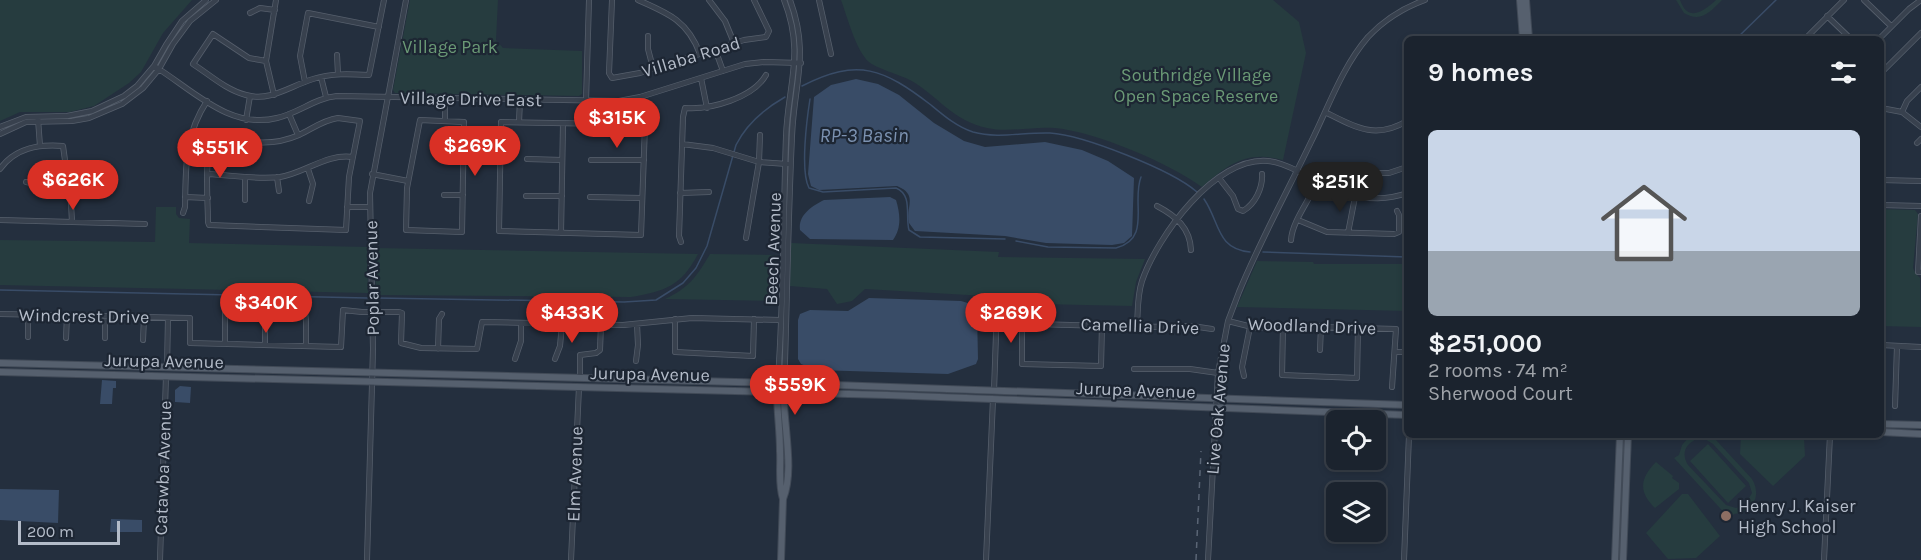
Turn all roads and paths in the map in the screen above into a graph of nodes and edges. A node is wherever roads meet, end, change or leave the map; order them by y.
1 (206, 0) edge
2 (216, 0) edge
3 (276, 0) edge
4 (384, 0) edge
5 (406, 0) edge
6 (589, 0) edge
7 (612, 0) edge
8 (638, 0) edge
9 (709, 0) edge
10 (754, 0) edge
11 (784, 0) edge
12 (790, 0) edge
13 (819, 0) edge
14 (1425, 0) edge
15 (1520, 0) edge
16 (1526, 0) edge
17 (1844, 0) edge
18 (1864, 0) edge
19 (1921, 0) edge
20 (274, 9) junction
21 (250, 13) dead end
22 (1827, 16) junction
23 (1891, 26) junction
24 (379, 27) junction
25 (1921, 33) edge
26 (648, 36) dead end
27 (1523, 36) edge
28 (1529, 36) edge
29 (1808, 36) edge
30 (1848, 36) edge
31 (1882, 36) edge
32 (734, 43) junction
33 (715, 49) junction
34 (700, 54) junction
35 (831, 54) dead end
36 (337, 55) dead end
37 (266, 61) junction
38 (798, 63) junction
39 (157, 68) junction
40 (653, 68) junction
41 (1884, 70) edge
42 (723, 71) junction
43 (338, 75) junction
44 (766, 75) dead end
45 (321, 77) junction
46 (701, 78) junction
47 (305, 82) junction
48 (1921, 87) edge
49 (274, 95) junction
50 (250, 96) junction
51 (326, 97) junction
52 (387, 97) junction
53 (445, 98) junction
54 (520, 100) junction
55 (207, 101) junction
56 (586, 101) junction
57 (624, 101) junction
58 (707, 108) junction
59 (1884, 109) edge
60 (1325, 112) junction
61 (1902, 112) junction
62 (289, 114) junction
63 (38, 118) junction
64 (246, 120) junction
65 (445, 121) junction
66 (519, 122) junction
67 (1404, 123) edge
68 (563, 124) junction
69 (626, 124) junction
70 (1921, 127) edge
71 (0, 128) edge
72 (0, 134) edge
73 (297, 135) junction
74 (760, 135) dead end
75 (682, 144) junction
76 (40, 146) junction
77 (353, 157) junction
78 (450, 158) dead end
79 (464, 158) junction
80 (527, 159) dead end
81 (562, 160) junction
82 (591, 160) dead end
83 (644, 160) junction
84 (759, 162) junction
85 (788, 164) junction
86 (1404, 167) edge
87 (0, 169) edge
88 (308, 169) junction
89 (1297, 170) junction
90 (1368, 173) dead end
91 (208, 174) junction
92 (372, 174) junction
93 (1262, 174) dead end
94 (245, 177) junction
95 (277, 177) junction
96 (1219, 178) junction
97 (68, 179) junction
98 (1884, 180) edge
99 (408, 181) junction
100 (1921, 181) edge
101 (26, 182) dead end
102 (279, 190) dead end
103 (709, 192) dead end
104 (680, 193) junction
105 (1314, 194) dead end
106 (1404, 194) edge
107 (444, 195) dead end
108 (463, 195) junction
109 (526, 196) dead end
110 (562, 196) junction
111 (185, 197) junction
112 (590, 197) dead end
113 (1355, 197) junction
114 (208, 198) junction
115 (642, 198) junction
116 (245, 200) dead end
117 (309, 201) dead end
118 (1884, 205) edge
119 (1157, 206) dead end
120 (1921, 206) edge
121 (347, 207) junction
122 (370, 207) junction
123 (1397, 212) dead end
124 (183, 213) dead end
125 (1921, 216) edge
126 (1177, 219) junction
127 (0, 220) edge
128 (1298, 220) junction
129 (72, 222) junction
130 (145, 224) dead end
131 (1920, 230) edge
132 (561, 233) junction
133 (1348, 233) junction
134 (746, 238) dead end
135 (1292, 240) dead end
136 (681, 242) dead end
137 (1191, 250) dead end
138 (1920, 272) edge
139 (997, 306) dead end
140 (225, 310) dead end
141 (265, 311) dead end
142 (304, 312) dead end
143 (373, 312) junction
144 (0, 314) edge
145 (442, 314) dead end
146 (28, 315) junction
147 (67, 316) junction
148 (105, 317) junction
149 (144, 318) junction
150 (168, 318) junction
151 (675, 319) junction
152 (754, 319) junction
153 (780, 320) junction
154 (1228, 321) junction
155 (521, 323) junction
156 (996, 323) junction
157 (562, 324) junction
158 (601, 324) junction
159 (637, 324) junction
160 (1022, 324) junction
161 (1102, 325) junction
162 (1283, 326) junction
163 (1321, 326) junction
164 (1137, 327) junction
165 (1250, 327) junction
166 (1358, 327) junction
167 (1212, 329) dead end
168 (28, 337) dead end
169 (66, 338) dead end
170 (105, 338) dead end
171 (143, 340) dead end
172 (225, 344) junction
173 (265, 345) junction
174 (1884, 345) edge
175 (306, 346) junction
176 (1897, 346) junction
177 (1921, 347) edge
178 (438, 348) junction
179 (1320, 350) dead end
180 (1395, 352) junction
181 (1404, 352) edge
182 (515, 358) dead end
183 (555, 359) dead end
184 (636, 362) dead end
185 (0, 363) edge
186 (167, 367) junction
187 (1134, 369) dead end
188 (0, 372) edge
189 (372, 372) junction
190 (1218, 373) junction
191 (166, 376) junction
192 (1244, 376) dead end
193 (580, 378) junction
194 (372, 381) junction
195 (781, 383) junction
196 (579, 387) junction
197 (1392, 387) dead end
198 (994, 391) junction
199 (780, 393) junction
200 (993, 399) junction
201 (1216, 399) junction
202 (1404, 405) edge
203 (1894, 406) dead end
204 (1216, 408) junction
205 (1404, 415) edge
206 (1884, 424) edge
207 (1921, 425) edge
208 (1884, 432) edge
209 (1921, 434) edge
210 (1409, 438) edge
211 (1620, 438) edge
212 (1628, 438) edge
213 (1830, 438) edge
214 (160, 560) edge
215 (367, 560) edge
216 (571, 560) edge
217 (781, 560) edge
218 (986, 560) edge
219 (1208, 560) edge
220 (1404, 560) edge
221 (1615, 560) edge
222 (1623, 560) edge
223 (1824, 560) edge

1 - 39 street
2 - 39 street
3 - 20 street
4 - 24 street
5 - 52 street, Poplar Avenue
6 - 56 street
7 - 40 street, Villaba Road
8 - 34 street
9 - 32 street
10 - 32 street, Villaba Road
11 - 38 street, Beech Avenue
12 - 38 street, Beech Avenue
13 - 35 street
14 - 60 street, Live Oak Avenue
15 - 27 main road
16 - 28 main road
17 - 22 street
18 - 23 street
19 - 23 street
20 - 21 street
20 - 37 street
22 - 29 street
22 - 30 street
23 - 31 street
24 - 43 street
24 - 47 street
25 - 41 street
26 - 40 street
32 - 33 street, Villaba Road
33 - 34 street, Villaba Road
33 - 42 street
34 - 40 street, Villaba Road
36 - 43 street
37 - 49 street
37 - 50 street
38 - 42 street, Village Drive East
38 - 85 street, Beech Avenue
39 - 55 street, Village Drive East
39 - 63 street
42 - 46 street, Village Drive East
43 - 45 street
44 - 58 street
45 - 47 street
45 - 51 street
46 - 57 street, Village Drive East
46 - 58 street
47 - 49 street
48 - 61 street
49 - 50 street
50 - 64 street
51 - 52 street, Village Drive East
51 - 62 street, Village Drive East
52 - 53 street, Village Drive East
52 - 92 street, Poplar Avenue
53 - 54 street, Village Drive East
53 - 65 street
54 - 56 street, Village Drive East
54 - 66 street
55 - 64 street, Village Drive East
55 - 111 street
56 - 57 street, Village Drive East
57 - 69 street
58 - 75 street
59 - 61 street
60 - 67 street
60 - 89 street, Live Oak Avenue
61 - 70 street
62 - 64 street, Village Drive East
62 - 73 street
63 - 71 street
63 - 72 street
63 - 76 street
65 - 79 street
65 - 99 street
66 - 68 street
66 - 132 street
68 - 69 street
68 - 81 street
69 - 83 street
73 - 77 street
73 - 91 street
74 - 84 street
75 - 84 street
75 - 104 street
76 - 87 street
76 - 97 street
77 - 88 street
77 - 121 street
78 - 79 street
79 - 108 street
80 - 81 street
81 - 110 street
82 - 83 street
83 - 115 street
84 - 85 street
84 - 134 street
85 - 153 street, Beech Avenue
85 - 195 street, Beech Avenue
86 - 90 street
88 - 95 street
88 - 117 street
89 - 96 street
89 - 113 street
89 - 154 street, Live Oak Avenue
91 - 94 street
91 - 114 street
92 - 99 street
92 - 122 street, Poplar Avenue
93 - 96 street
94 - 95 street
94 - 116 street
95 - 102 street
96 - 126 street
97 - 101 street
97 - 129 street
98 - 100 street
99 - 108 street
103 - 104 street
104 - 136 street
105 - 128 street
106 - 113 street
107 - 108 street
109 - 110 street
110 - 132 street
111 - 114 street
111 - 124 street
112 - 115 street
113 - 133 street
114 - 121 street
115 - 132 street
118 - 120 street
119 - 126 street
121 - 122 street
122 - 143 street, Poplar Avenue
123 - 133 street
125 - 131 street
126 - 137 street
126 - 164 street
127 - 129 street
128 - 133 street
128 - 135 street
129 - 130 street
131 - 138 street
139 - 156 street
140 - 172 street
141 - 173 street
142 - 175 street
143 - 175 street
143 - 178 street
143 - 189 street, Poplar Avenue
144 - 146 street, Windcrest Drive
145 - 178 street
146 - 147 street, Windcrest Drive
146 - 168 street
147 - 148 street, Windcrest Drive
147 - 169 street
148 - 149 street, Windcrest Drive
148 - 170 street
149 - 150 street, Windcrest Drive
149 - 171 street
150 - 172 street, Windcrest Drive
150 - 186 street
151 - 152 street
151 - 152 street
151 - 159 street
152 - 153 street
153 - 195 street, Beech Avenue
154 - 165 street, Woodland Drive
154 - 190 street, Live Oak Avenue
155 - 157 street
155 - 178 street
155 - 182 street
156 - 160 street, Camellia Drive
156 - 198 street
157 - 158 street
157 - 183 street
158 - 159 street
158 - 193 street
159 - 184 street
160 - 161 street, Camellia Drive
160 - 161 street
161 - 164 street, Camellia Drive
162 - 163 street, Woodland Drive
162 - 165 street, Woodland Drive
162 - 166 street
163 - 166 street, Woodland Drive
163 - 179 street
164 - 167 street, Camellia Drive
165 - 192 street
166 - 180 street, Woodland Drive
172 - 173 street
173 - 175 street
174 - 176 street
176 - 177 street
176 - 203 street
180 - 181 street, Woodland Drive
180 - 197 street
185 - 186 main road, Jurupa Avenue
186 - 189 main road, Jurupa Avenue
187 - 190 street
188 - 191 main road, Jurupa Avenue
189 - 193 main road, Jurupa Avenue
189 - 194 street, Poplar Avenue
190 - 201 street, Live Oak Avenue
191 - 194 main road, Jurupa Avenue
191 - 214 street, Catawba Avenue
193 - 195 main road, Jurupa Avenue
194 - 196 main road, Jurupa Avenue
194 - 215 street, Poplar Avenue
195 - 198 main road, Jurupa Avenue
195 - 199 street, Beech Avenue
196 - 199 main road, Jurupa Avenue
196 - 216 street, Elm Avenue
198 - 201 main road, Jurupa Avenue
199 - 200 main road, Jurupa Avenue
199 - 217 main road, Beech Avenue
200 - 204 main road, Jurupa Avenue
200 - 218 street
201 - 202 main road, Jurupa Avenue
201 - 204 street, Live Oak Avenue
204 - 205 main road, Jurupa Avenue
204 - 219 street, Live Oak Avenue
206 - 207 main road
208 - 209 main road
210 - 220 street
211 - 221 main road
212 - 222 main road
213 - 223 street

